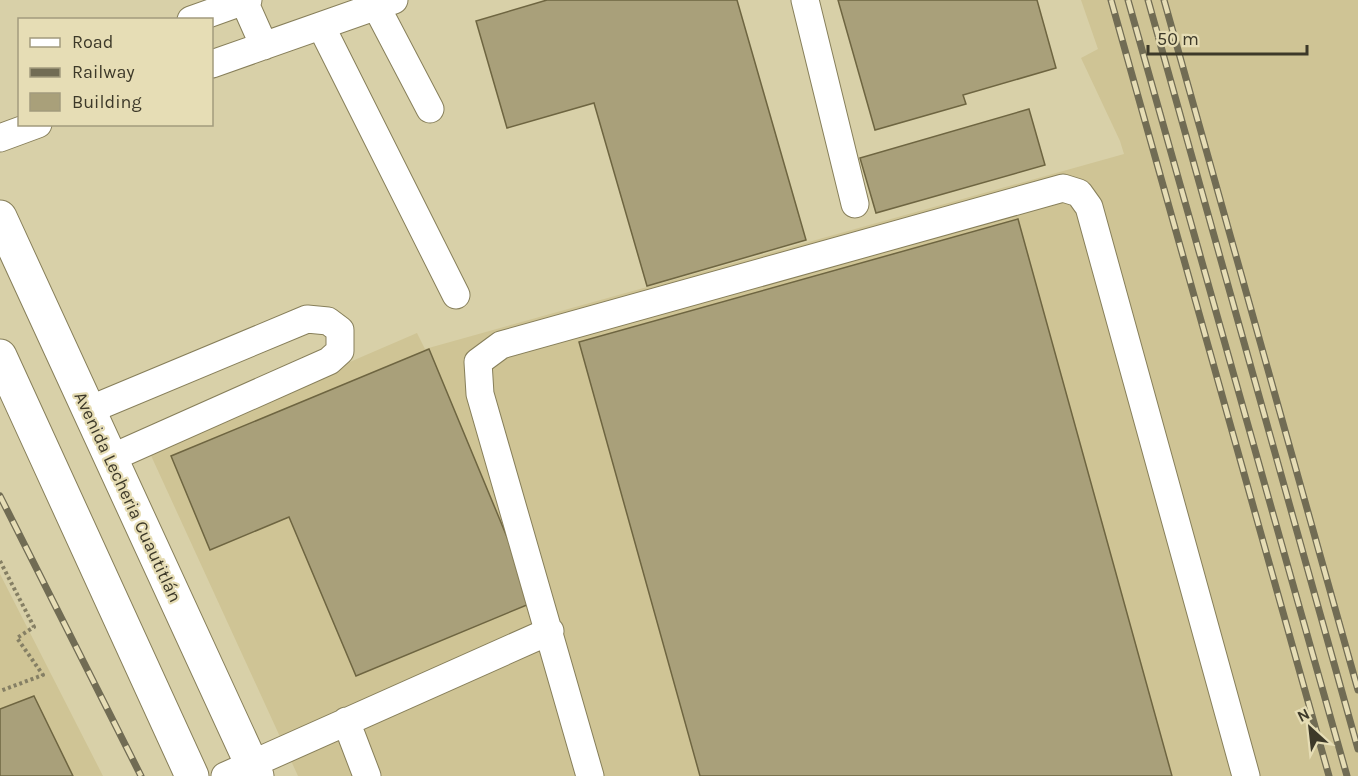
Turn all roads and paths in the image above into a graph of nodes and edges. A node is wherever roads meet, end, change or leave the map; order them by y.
1 (805, 0) edge
2 (246, 1) edge
3 (385, 3) edge
4 (197, 18) edge
5 (321, 26) junction
6 (264, 46) junction
7 (213, 64) edge
8 (430, 109) dead end
9 (33, 126) edge
10 (0, 138) edge
11 (855, 204) dead end
12 (0, 217) edge
13 (456, 295) dead end
14 (0, 356) edge
15 (89, 410) junction
16 (111, 458) junction
17 (0, 561) edge
18 (550, 631) junction
19 (0, 691) edge
20 (346, 721) junction
21 (244, 772) edge
22 (192, 776) edge
23 (367, 776) edge
24 (590, 776) edge
25 (1246, 776) edge

1 - 11 lane
2 - 4 lane
2 - 6 lane
3 - 5 lane
3 - 8 lane
5 - 6 lane
5 - 13 lane
6 - 7 lane
9 - 10 lane
12 - 15 main road, Avenida Lecheria Cuautitlán
14 - 22 main road
15 - 16 main road, Avenida Lecheria Cuautitlán
15 - 16 lane
16 - 21 main road, Avenida Lecheria Cuautitlán
17 - 19 path
18 - 20 lane
18 - 24 lane
18 - 25 lane
20 - 21 lane
20 - 23 lane

